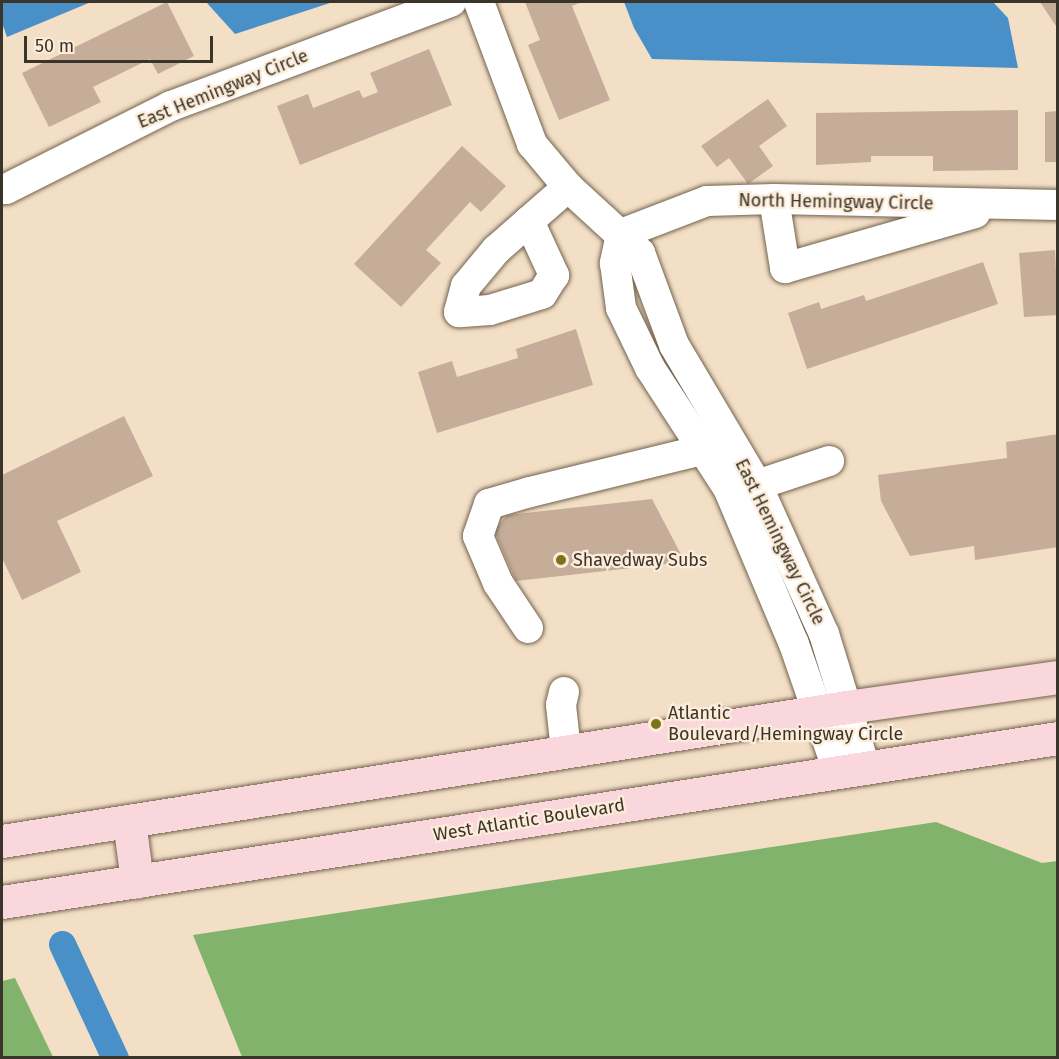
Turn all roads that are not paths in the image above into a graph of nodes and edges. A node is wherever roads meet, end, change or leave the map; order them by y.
1 (451, 2) edge
2 (479, 2) edge
3 (568, 187) junction
4 (2, 189) edge
5 (774, 199) junction
6 (1003, 205) junction
7 (1058, 205) edge
8 (529, 221) dead end
9 (621, 234) junction
10 (702, 450) junction
11 (829, 462) dead end
12 (742, 486) junction
13 (528, 627) dead end
14 (1058, 677) edge
15 (564, 692) dead end
16 (832, 710) junction
17 (1058, 738) edge
18 (566, 751) junction
19 (852, 769) junction
20 (129, 821) junction
21 (2, 841) edge
22 (137, 881) junction
23 (2, 902) edge

1 - 4 street, East Hemingway Circle
2 - 3 street, East Hemingway Circle
3 - 8 street
3 - 9 street, East Hemingway Circle
5 - 6 street, North Hemingway Circle
5 - 6 street
5 - 9 street, North Hemingway Circle
6 - 7 street, North Hemingway Circle
9 - 10 street, East Hemingway Circle
9 - 12 street, East Hemingway Circle
10 - 12 street, East Hemingway Circle
10 - 13 street
11 - 12 street
12 - 16 street, East Hemingway Circle
14 - 16 main road
15 - 18 street
16 - 18 main road
16 - 19 street, East Hemingway Circle
17 - 19 main road, West Atlantic Boulevard
18 - 20 main road
19 - 22 main road, West Atlantic Boulevard
20 - 21 main road
20 - 22 main road
22 - 23 main road, West Atlantic Boulevard

